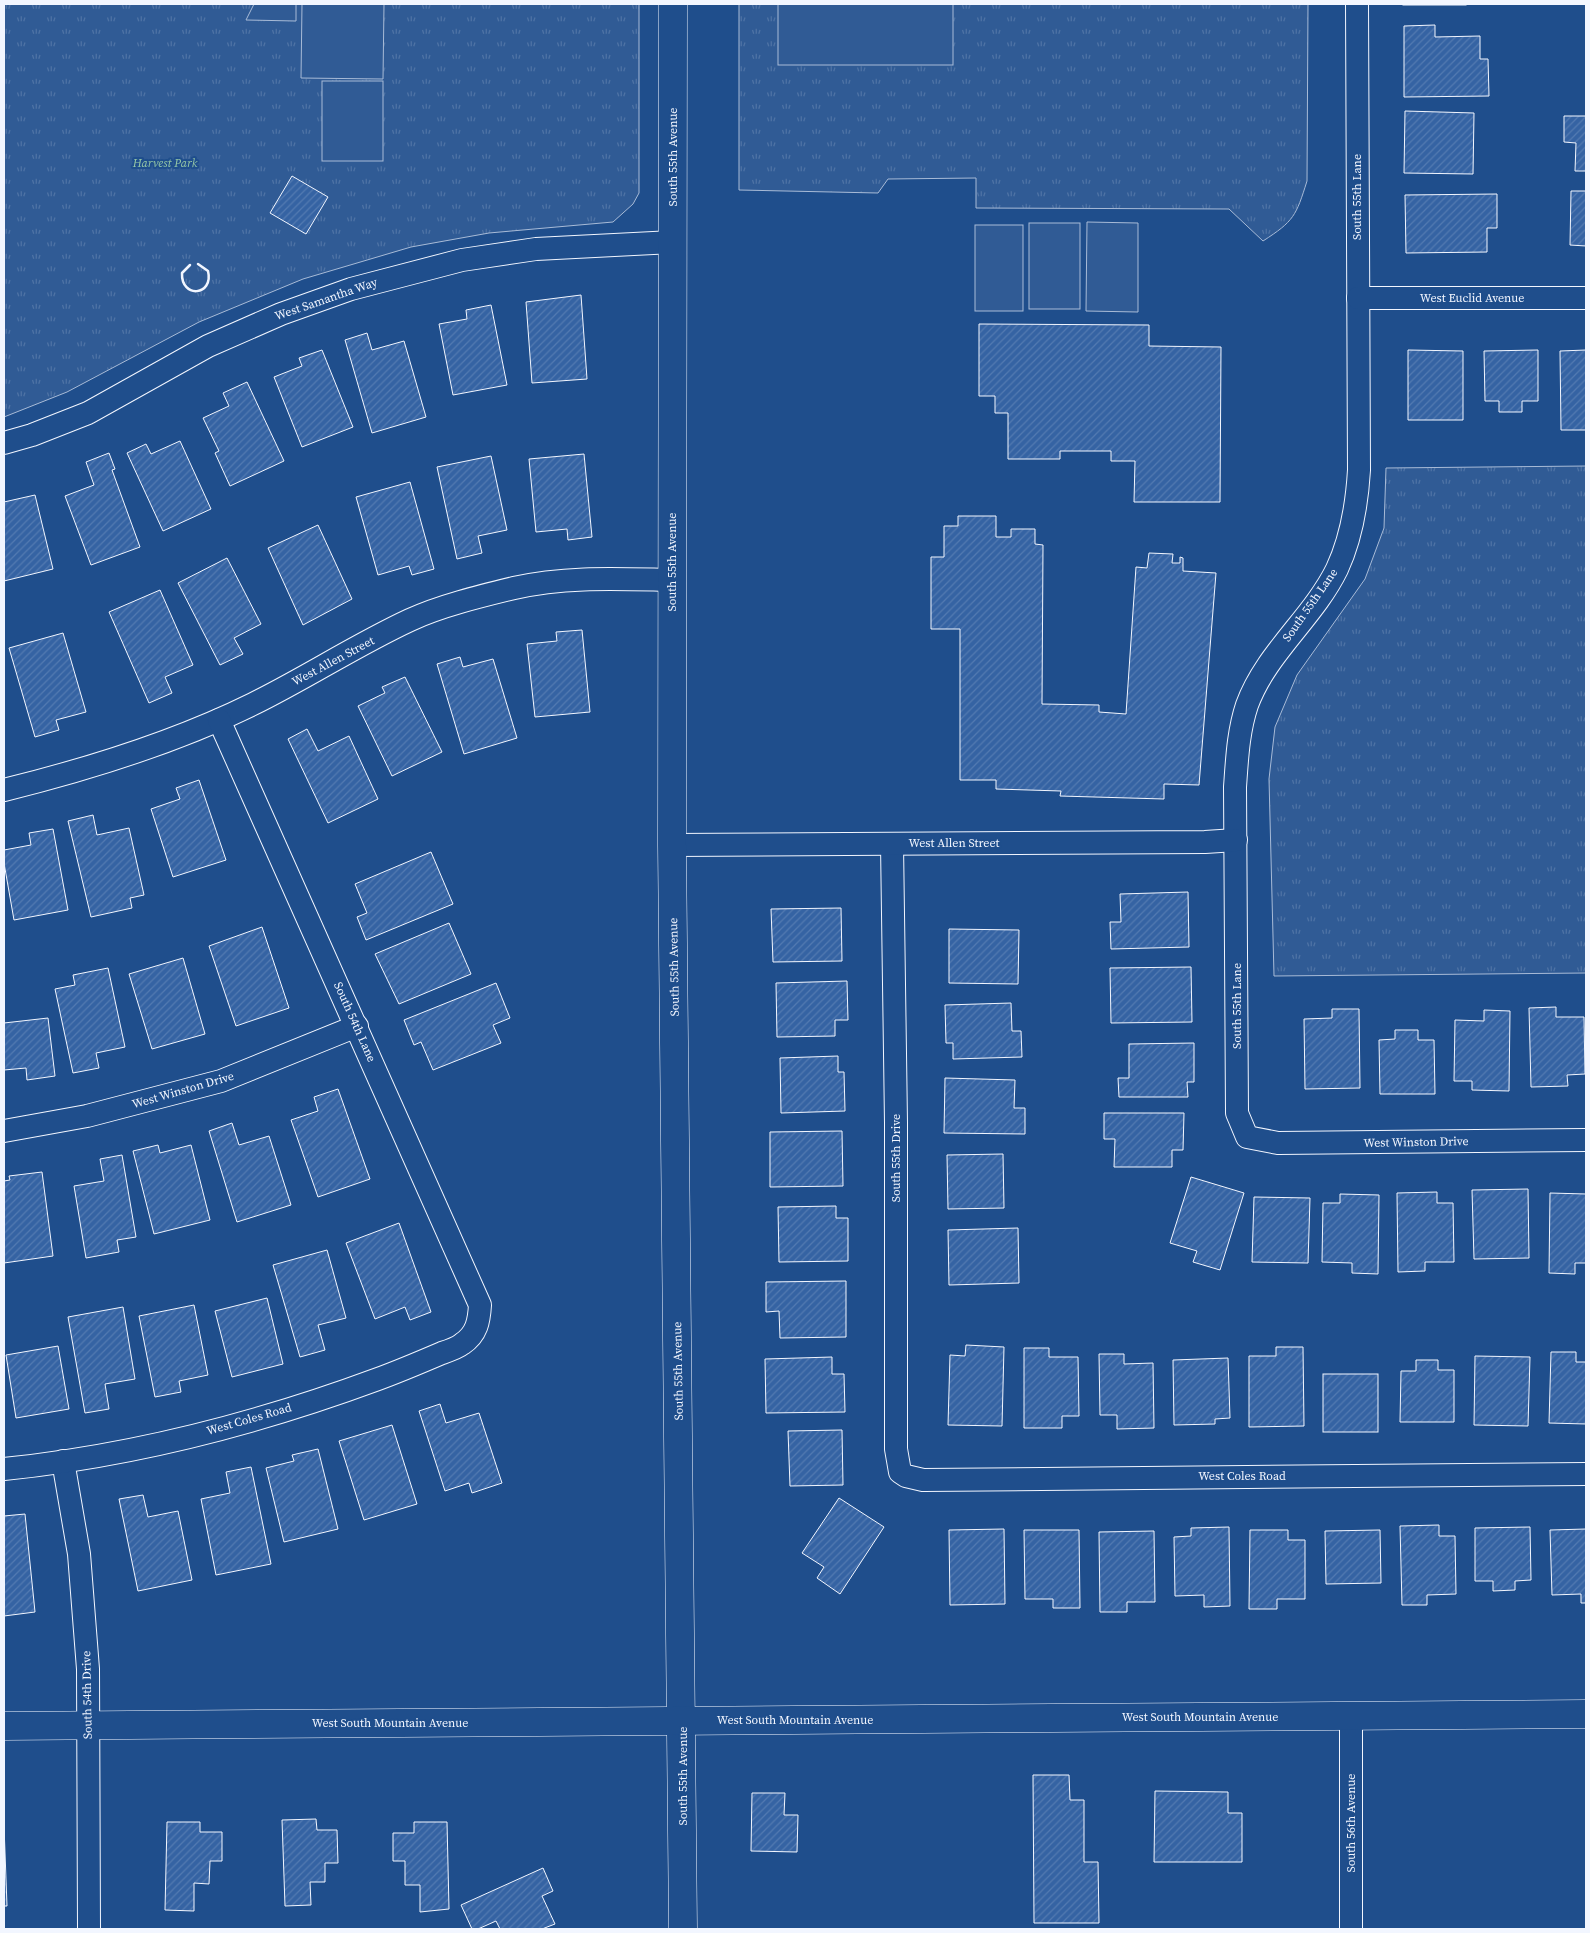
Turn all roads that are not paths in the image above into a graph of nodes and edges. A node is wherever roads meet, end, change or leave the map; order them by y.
1 (673, 4) edge
2 (1356, 4) edge
3 (673, 242) junction
4 (1358, 298) junction
5 (1586, 298) edge
6 (4, 444) edge
7 (672, 580) junction
8 (219, 720) junction
9 (4, 790) edge
10 (1236, 840) junction
11 (892, 844) junction
12 (672, 845) junction
13 (356, 1026) junction
14 (4, 1131) edge
15 (1247, 1137) joint
16 (1586, 1140) edge
17 (479, 1326) joint
18 (64, 1461) junction
19 (4, 1469) edge
20 (900, 1472) joint
21 (1586, 1474) edge
22 (1586, 1714) edge
23 (1351, 1716) junction
24 (682, 1721) junction
25 (88, 1725) junction
26 (4, 1726) edge
27 (89, 1929) edge
28 (683, 1929) edge
29 (1351, 1929) edge

1 - 3 street, South 55th Avenue
2 - 4 street, South 55th Lane
3 - 6 street, West Samantha Way
3 - 7 street, South 55th Avenue
4 - 5 street, West Euclid Avenue
4 - 10 street, South 55th Lane
7 - 8 street, West Allen Street
7 - 12 street, South 55th Avenue
8 - 9 street, West Allen Street
8 - 13 street, South 54th Lane
10 - 11 street, West Allen Street
10 - 15 street, South 55th Lane
11 - 12 street, West Allen Street
11 - 20 street, South 55th Drive
12 - 24 street, South 55th Avenue
13 - 14 street, West Winston Drive
13 - 17 street, South 54th Lane
15 - 16 street, West Winston Drive
17 - 18 street, West Coles Road
18 - 19 street, West Coles Road
18 - 25 street, South 54th Drive
20 - 21 street, West Coles Road
22 - 23 street, West South Mountain Avenue
23 - 24 street, West South Mountain Avenue
23 - 29 street, South 56th Avenue
24 - 25 street, West South Mountain Avenue
24 - 28 street, South 55th Avenue
25 - 26 street, West South Mountain Avenue
25 - 27 street, South 54th Drive

